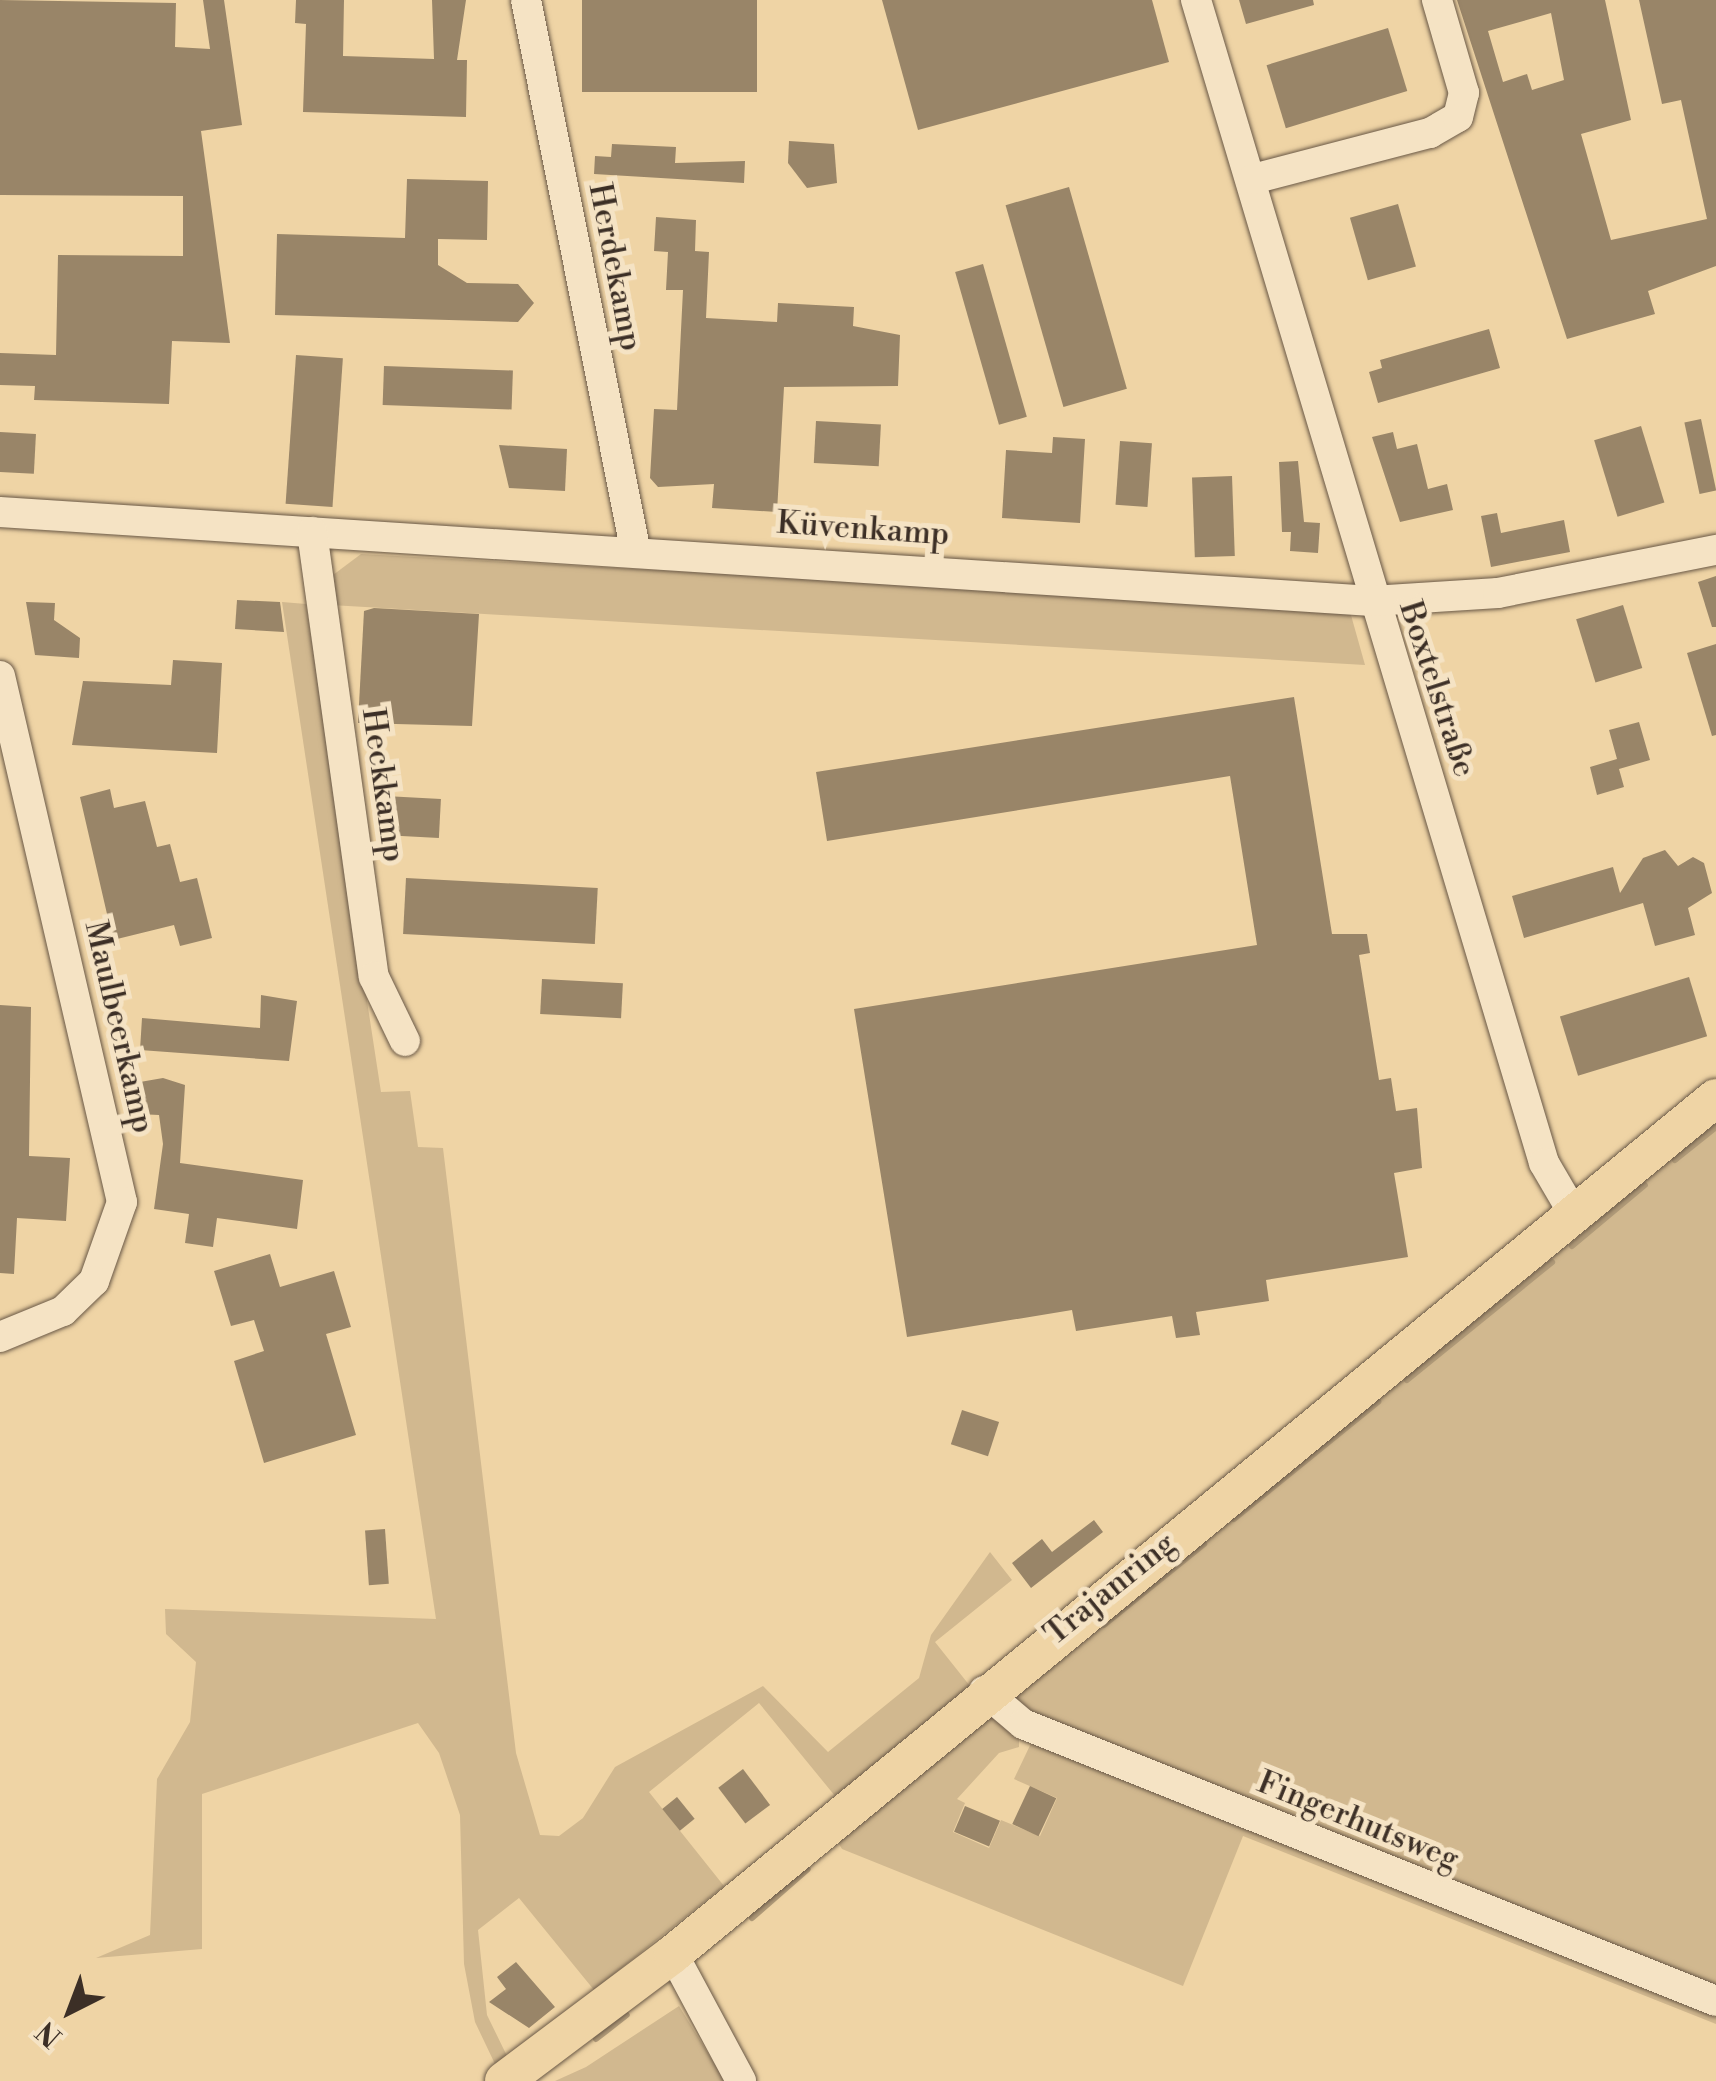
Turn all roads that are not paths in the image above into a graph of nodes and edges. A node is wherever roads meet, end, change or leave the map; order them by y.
1 (526, 0) edge
2 (1196, 0) edge
3 (1436, 0) edge
4 (1253, 180) junction
5 (0, 512) edge
6 (312, 532) junction
7 (635, 548) junction
8 (1716, 550) edge
9 (1372, 601) junction
10 (0, 676) edge
11 (405, 1041) dead end
12 (1716, 1098) edge
13 (1572, 1212) junction
14 (0, 1337) edge
15 (984, 1691) junction
16 (673, 1954) junction
17 (1716, 2001) edge
18 (504, 2081) edge
19 (741, 2081) edge

1 - 7 street, Herdekamp
2 - 4 street, Boxtelstraße
3 - 4 street
4 - 9 street, Boxtelstraße
5 - 6 street, Küvenkamp
6 - 7 street, Küvenkamp
6 - 11 street, Heckkamp
7 - 9 street, Küvenkamp
8 - 9 street, Küvenkamp
9 - 13 street, Boxtelstraße
10 - 14 street, Maulbeerkamp
12 - 13 main road, Trajanring
13 - 15 main road, Trajanring
15 - 16 main road, Trajanring
15 - 17 street, Fingerhutsweg
16 - 18 main road, Trajanring
16 - 19 street

